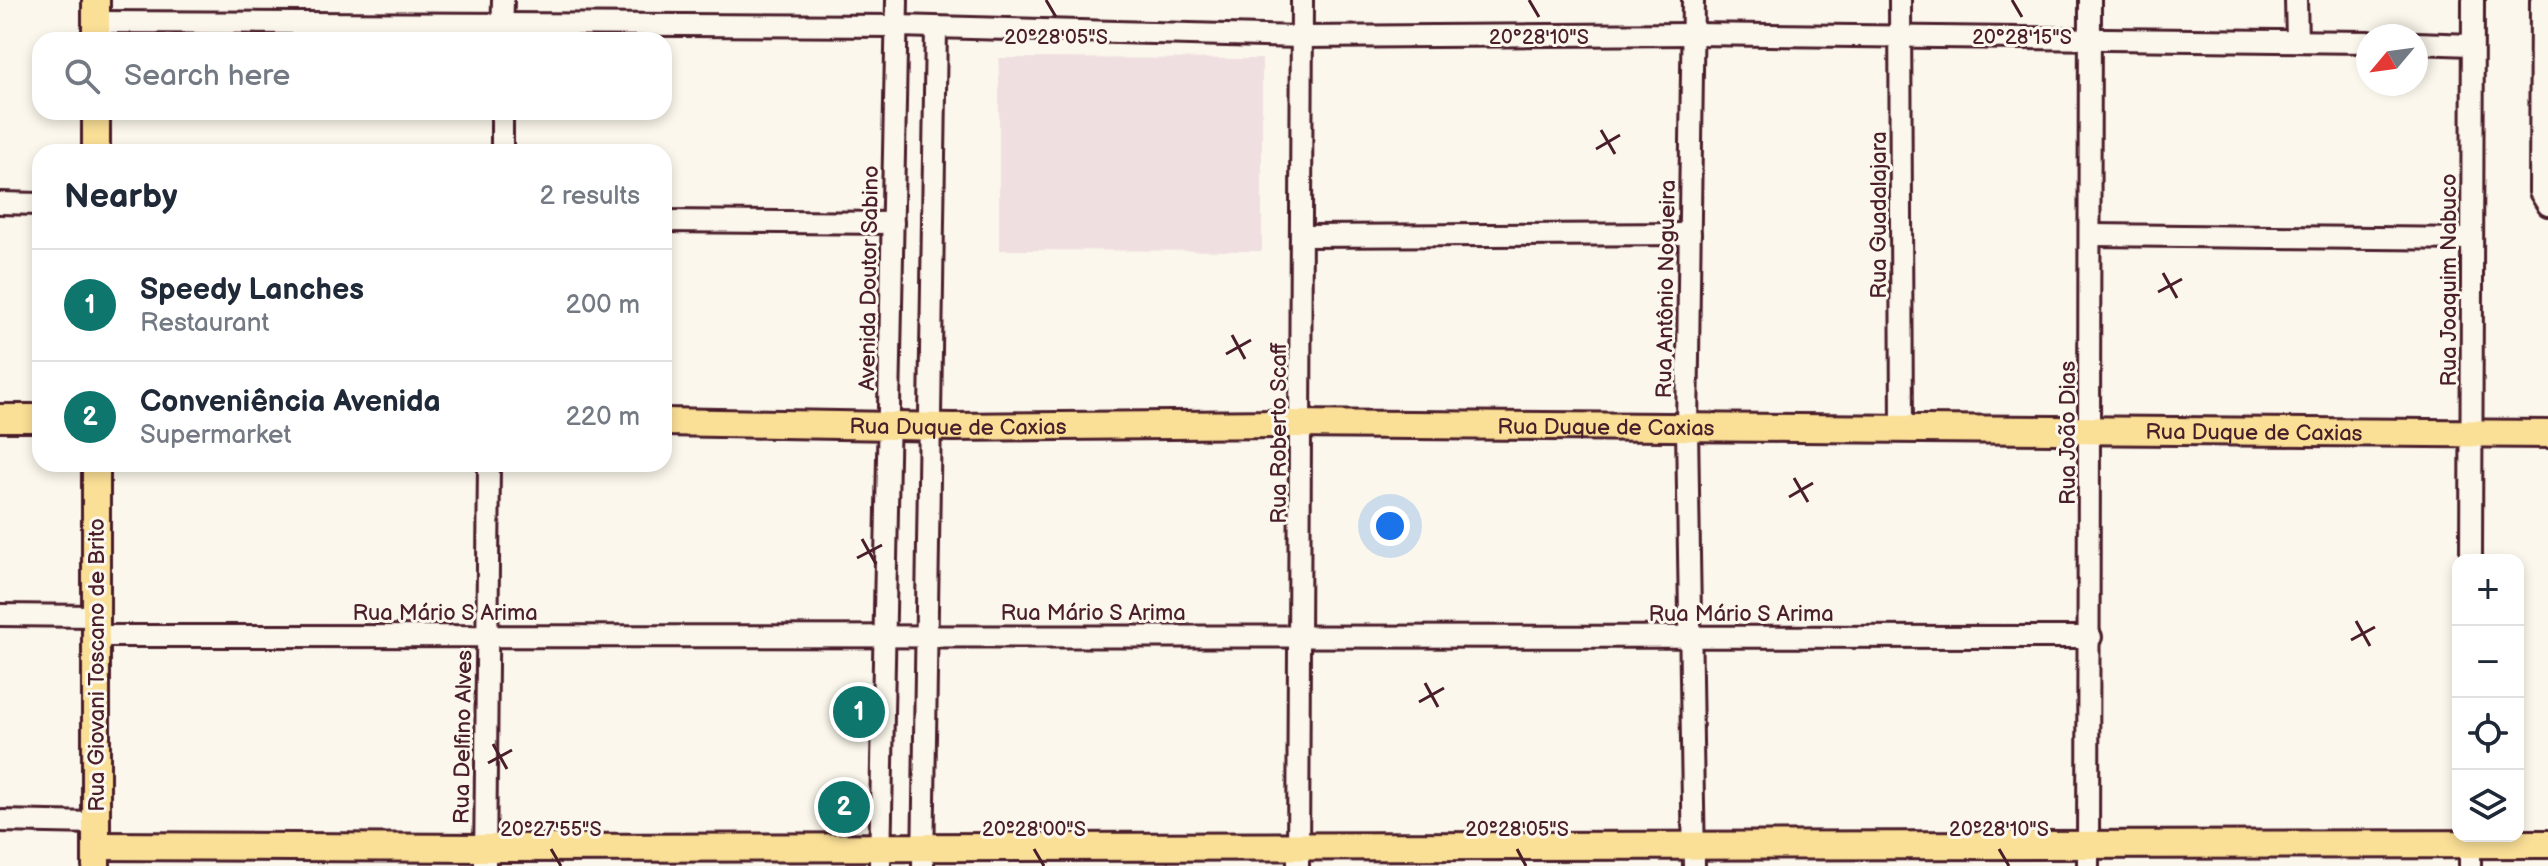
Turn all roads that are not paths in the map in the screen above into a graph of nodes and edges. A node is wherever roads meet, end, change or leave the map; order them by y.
1 (503, 0) edge
2 (897, 0) edge
3 (1302, 0) edge
4 (1693, 0) edge
5 (1900, 0) edge
6 (2090, 0) edge
7 (2296, 0) edge
8 (2473, 0) edge
9 (2541, 0) edge
10 (96, 21) edge
11 (897, 26) junction
12 (936, 28) junction
13 (502, 32) edge
14 (1693, 34) junction
15 (1901, 36) junction
16 (1302, 37) junction
17 (2090, 38) junction
18 (2297, 40) junction
19 (2356, 42) edge
20 (2428, 43) edge
21 (2472, 45) junction
22 (96, 120) edge
23 (502, 120) edge
24 (96, 144) edge
25 (502, 144) edge
26 (0, 203) edge
27 (32, 204) edge
28 (2548, 205) edge
29 (672, 221) edge
30 (893, 223) junction
31 (1690, 234) junction
32 (2091, 235) junction
33 (1302, 236) junction
34 (2472, 239) junction
35 (0, 418) edge
36 (32, 418) edge
37 (672, 422) edge
38 (889, 425) junction
39 (930, 426) junction
40 (1302, 426) junction
41 (1687, 428) junction
42 (1902, 429) junction
43 (2091, 431) junction
44 (2471, 434) junction
45 (2548, 434) edge
46 (96, 472) edge
47 (489, 472) edge
48 (2471, 554) edge
49 (0, 615) edge
50 (96, 626) junction
51 (487, 636) junction
52 (927, 636) junction
53 (885, 637) junction
54 (1300, 637) junction
55 (1692, 637) junction
56 (2091, 637) junction
57 (0, 821) edge
58 (2548, 844) edge
59 (96, 845) edge
60 (2470, 849) edge
61 (1694, 855) edge
62 (2088, 855) edge
63 (880, 856) edge
64 (924, 856) edge
65 (485, 857) edge
66 (1298, 857) edge

1 - 13 street
2 - 11 street, Avenida Doutor Sabino
3 - 16 street, Rua Roberto Scaff
4 - 14 street, Rua Antônio Nogueira
5 - 15 street, Rua Guadalajara
6 - 17 street, Rua João Dias
7 - 18 street
8 - 21 street, Rua Joaquim Nabuco
9 - 28 street
10 - 13 street
11 - 12 street
11 - 13 street
11 - 30 street, Avenida Doutor Sabino
12 - 16 street
12 - 39 street
14 - 15 street
14 - 16 street
14 - 31 street, Rua Antônio Nogueira
15 - 17 street
15 - 42 street, Rua Guadalajara
16 - 33 street, Rua Roberto Scaff
17 - 18 street
17 - 32 street, Rua João Dias
18 - 19 street
20 - 21 street
21 - 34 street, Rua Joaquim Nabuco
22 - 24 main road
23 - 25 street
26 - 27 street
29 - 30 street
30 - 38 street, Avenida Doutor Sabino
31 - 33 street
31 - 41 street, Rua Antônio Nogueira
32 - 34 street
32 - 43 street, Rua João Dias
33 - 40 street, Rua Roberto Scaff
34 - 44 street, Rua Joaquim Nabuco
35 - 36 main road
37 - 38 main road, Rua Duque de Caxias
38 - 39 main road, Rua Duque de Caxias
38 - 53 street, Avenida Doutor Sabino
39 - 40 main road, Rua Duque de Caxias
39 - 52 street
40 - 41 main road, Rua Duque de Caxias
40 - 54 street, Rua Roberto Scaff
41 - 42 main road, Rua Duque de Caxias
41 - 55 street, Rua Antônio Nogueira
42 - 43 main road, Rua Duque de Caxias
43 - 44 main road, Rua Duque de Caxias
43 - 56 street, Rua João Dias
44 - 45 main road, Rua Duque de Caxias
44 - 48 street, Rua Joaquim Nabuco
46 - 50 main road, Rua Giovani Toscano de Brito
47 - 51 street, Rua Delfino Alves
49 - 50 street, Rua Mário S Arima
50 - 51 street, Rua Mário S Arima
50 - 59 main road, Rua Giovani Toscano de Brito
51 - 53 street, Rua Mário S Arima
51 - 65 street, Rua Delfino Alves
52 - 53 street, Rua Mário S Arima
52 - 54 street, Rua Mário S Arima
52 - 64 street
53 - 63 street, Avenida Doutor Sabino
54 - 55 street, Rua Mário S Arima
54 - 66 street, Rua Roberto Scaff
55 - 56 street, Rua Mário S Arima
55 - 61 street, Rua Antônio Nogueira
56 - 62 street, Rua João Dias
57 - 59 street
58 - 60 main road
59 - 65 main road
60 - 62 main road
61 - 62 main road
61 - 66 main road
63 - 64 main road
63 - 65 main road
64 - 66 main road

